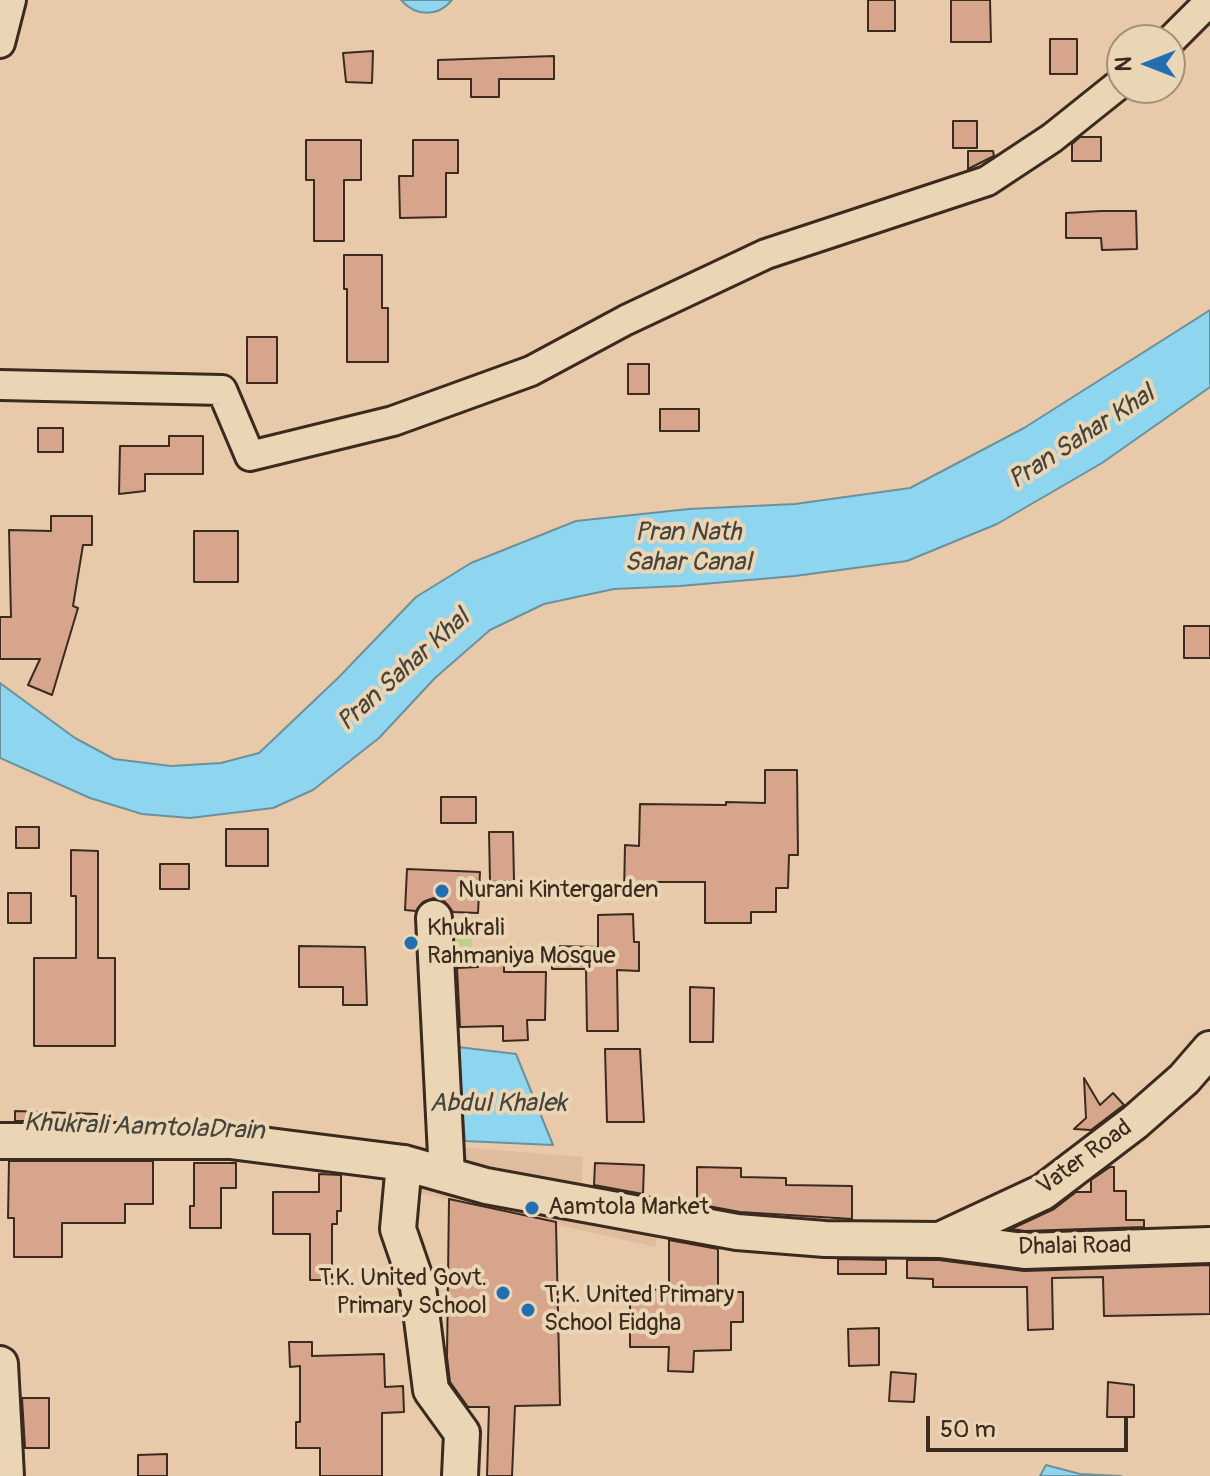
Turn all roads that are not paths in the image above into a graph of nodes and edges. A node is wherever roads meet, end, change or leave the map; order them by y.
1 (11, 0) edge
2 (1210, 1) edge
3 (1186, 25) edge
4 (0, 43) edge
5 (1106, 95) edge
6 (0, 385) edge
7 (434, 918) dead end
8 (1210, 1049) edge
9 (0, 1141) edge
10 (404, 1163) junction
11 (447, 1175) junction
12 (940, 1240) junction
13 (1210, 1245) edge
14 (0, 1364) edge
15 (6, 1476) edge
16 (460, 1476) edge

1 - 4 street
2 - 3 street
5 - 6 street
7 - 11 street
8 - 12 street, Vater Road
9 - 10 street, Dhalai Road
10 - 11 street, Dhalai Road
10 - 16 street
11 - 12 street, Dhalai Road
12 - 13 street, Dhalai Road
14 - 15 street

